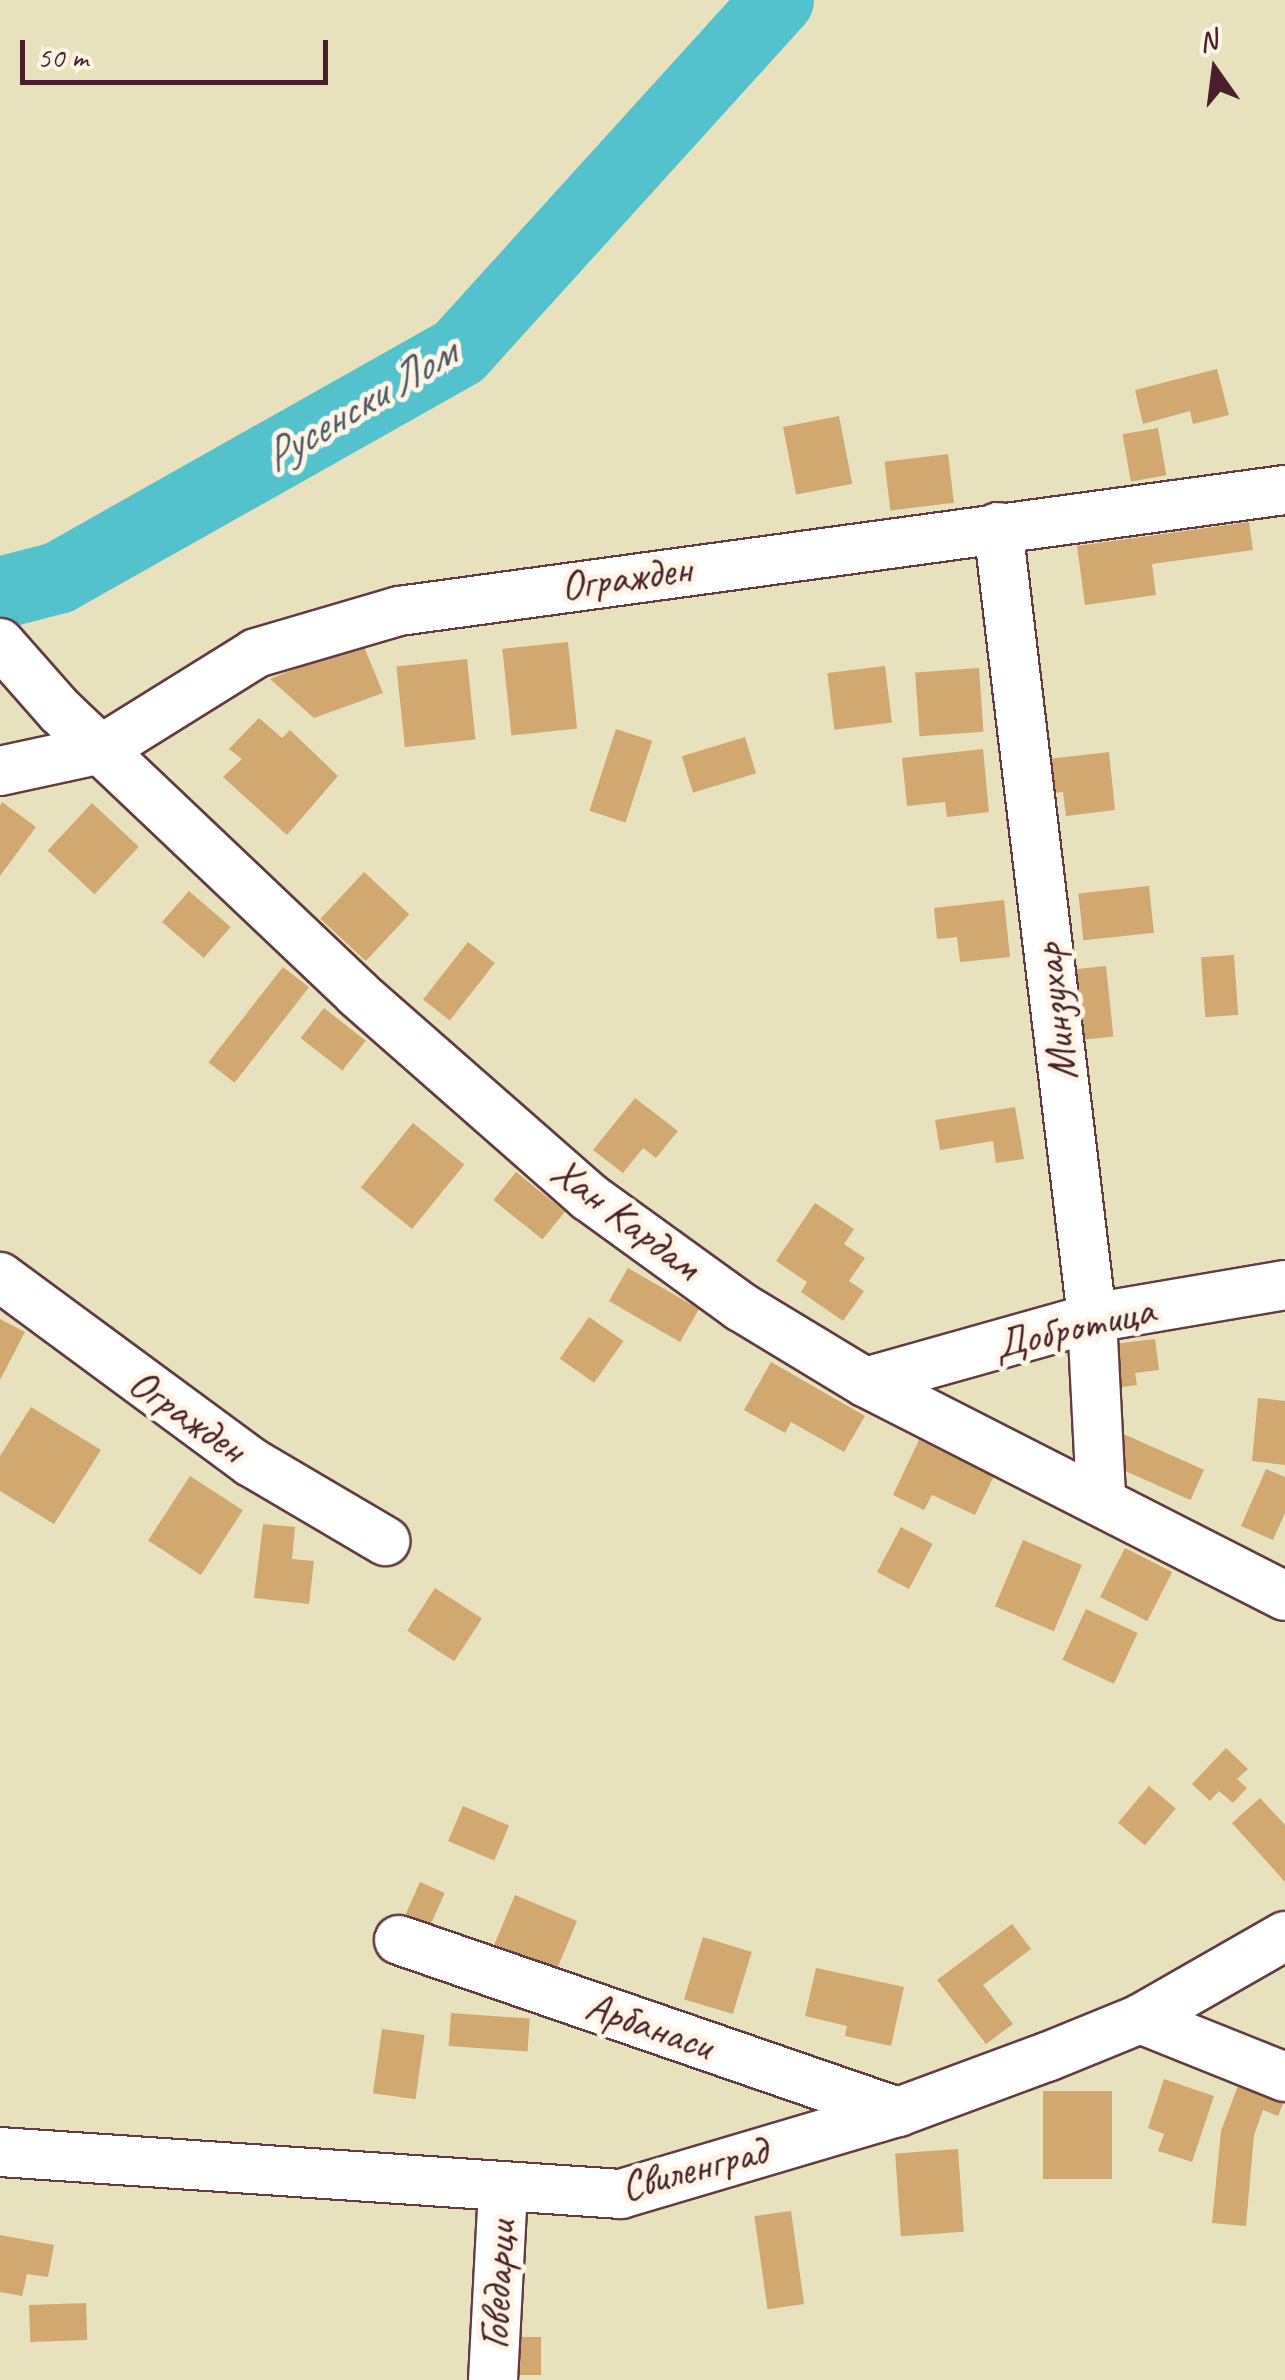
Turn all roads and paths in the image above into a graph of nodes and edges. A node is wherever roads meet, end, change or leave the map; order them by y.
1 (1285, 490) edge
2 (998, 528) junction
3 (0, 643) edge
4 (102, 749) junction
5 (0, 771) edge
6 (0, 1278) edge
7 (1285, 1284) edge
8 (1092, 1318) junction
9 (866, 1382) junction
10 (1102, 1497) junction
11 (384, 1541) dead end
12 (1285, 1596) edge
13 (1285, 1936) edge
14 (399, 1940) dead end
15 (1140, 2019) junction
16 (1285, 2077) edge
17 (898, 2112) junction
18 (0, 2152) edge
19 (503, 2190) junction
20 (492, 2380) edge

1 - 2 street, Огражден
2 - 4 street, Огражден
2 - 8 street, Минзухар
3 - 4 street, Хан Кардам
4 - 5 street, Огражден
4 - 9 street, Хан Кардам
6 - 11 street, Огражден
7 - 8 street, Добротица
8 - 9 street, Добротица
8 - 10 street, Минзухар
9 - 10 street, Хан Кардам
10 - 12 street, Хан Кардам
13 - 15 street, Свиленград
14 - 17 street, Арбанаси
15 - 16 street
15 - 17 street, Свиленград
17 - 19 street, Свиленград
18 - 19 street, Свиленград
19 - 20 street, Говедарци

